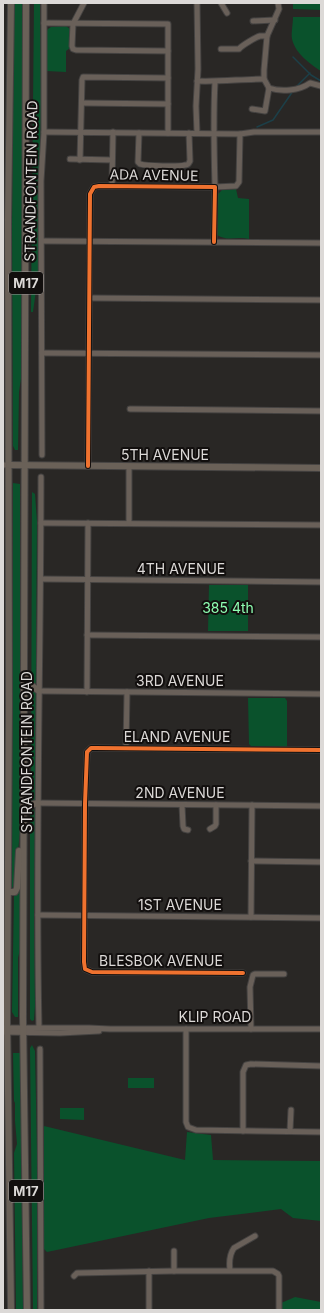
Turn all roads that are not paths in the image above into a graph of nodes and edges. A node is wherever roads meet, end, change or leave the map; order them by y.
1 (10, 3) edge
2 (26, 3) edge
3 (44, 3) edge
4 (84, 3) edge
5 (196, 3) edge
6 (221, 3) edge
7 (278, 3) edge
8 (227, 13) dead end
9 (275, 20) junction
10 (253, 21) dead end
11 (44, 23) junction
12 (73, 24) junction
13 (267, 36) junction
14 (221, 49) dead end
15 (168, 51) junction
16 (168, 78) junction
17 (264, 79) junction
18 (197, 81) junction
19 (215, 82) junction
20 (321, 86) edge
21 (268, 88) junction
22 (82, 103) junction
23 (168, 104) junction
24 (252, 109) dead end
25 (44, 132) junction
26 (81, 132) junction
27 (113, 132) junction
28 (321, 132) edge
29 (139, 133) junction
30 (168, 133) junction
31 (190, 133) junction
32 (197, 133) junction
33 (215, 134) junction
34 (240, 134) junction
35 (70, 159) dead end
36 (80, 160) junction
37 (112, 160) junction
38 (112, 186) junction
39 (215, 187) junction
40 (42, 241) junction
41 (90, 241) junction
42 (214, 242) junction
43 (321, 243) edge
44 (90, 298) junction
45 (321, 300) edge
46 (42, 353) junction
47 (90, 353) junction
48 (321, 355) edge
49 (130, 409) dead end
50 (321, 411) edge
51 (42, 455) dead end
52 (6, 465) edge
53 (24, 465) junction
54 (88, 466) junction
55 (129, 467) junction
56 (321, 468) edge
57 (41, 476) dead end
58 (88, 523) junction
59 (128, 523) junction
60 (41, 524) junction
61 (321, 525) edge
62 (41, 579) junction
63 (88, 580) junction
64 (321, 582) edge
65 (87, 635) junction
66 (321, 637) edge
67 (24, 665) junction
68 (39, 691) junction
69 (87, 692) junction
70 (127, 692) junction
71 (321, 694) edge
72 (126, 748) junction
73 (321, 750) edge
74 (38, 804) junction
75 (85, 804) junction
76 (216, 804) junction
77 (182, 805) junction
78 (252, 805) junction
79 (321, 806) edge
80 (23, 813) junction
81 (23, 821) junction
82 (210, 829) dead end
83 (188, 830) dead end
84 (251, 861) junction
85 (321, 862) edge
86 (9, 892) junction
87 (38, 915) junction
88 (84, 916) junction
89 (251, 917) junction
90 (321, 918) edge
91 (243, 973) dead end
92 (284, 974) dead end
93 (39, 1027) junction
94 (186, 1029) junction
95 (251, 1029) junction
96 (321, 1029) edge
97 (5, 1030) edge
98 (23, 1030) junction
99 (60, 1030) junction
100 (40, 1049) dead end
101 (321, 1066) edge
102 (291, 1110) dead end
103 (243, 1130) junction
104 (290, 1131) junction
105 (321, 1132) edge
106 (255, 1236) dead end
107 (174, 1251) dead end
108 (230, 1270) junction
109 (149, 1271) junction
110 (174, 1271) junction
111 (74, 1276) dead end
112 (12, 1310) edge
113 (27, 1310) edge
114 (41, 1310) edge
115 (149, 1310) edge
116 (278, 1310) edge

1 - 52 main road, STRANDFONTEIN ROAD / M17
2 - 53 main road, STRANDFONTEIN ROAD / M17
3 - 11 street, STRANDFONTEIN ROAD
4 - 12 street
5 - 18 street
6 - 8 street
7 - 9 street
9 - 10 street
9 - 13 street
11 - 12 street
11 - 25 street, STRANDFONTEIN ROAD
12 - 15 street
12 - 15 street
13 - 14 street
13 - 17 street
15 - 16 street
16 - 22 street
16 - 23 street
17 - 19 street
17 - 21 street
18 - 19 street
18 - 32 street
19 - 33 street
20 - 21 street
21 - 24 street
22 - 23 street
22 - 26 street
23 - 30 street
25 - 26 street
25 - 40 street, STRANDFONTEIN ROAD
26 - 27 street
26 - 36 street
27 - 29 street
27 - 37 street
28 - 34 street
29 - 30 street
29 - 31 street
30 - 31 street
31 - 32 street
32 - 33 street
33 - 34 street
33 - 39 street
34 - 39 street
35 - 36 street
36 - 37 street
37 - 38 street
38 - 39 street, ADA AVENUE
38 - 41 street, ADA AVENUE
39 - 42 street, ADA AVENUE
40 - 41 street
40 - 46 street, STRANDFONTEIN ROAD
41 - 42 street
41 - 44 street
42 - 43 street
44 - 45 street
44 - 47 street
46 - 47 street
46 - 51 street, STRANDFONTEIN ROAD
47 - 48 street
47 - 54 street
49 - 50 street
52 - 53 main road, 5TH AVENUE
52 - 86 main road, STRANDFONTEIN ROAD / M17
53 - 54 main road, 5TH AVENUE
53 - 67 main road, STRANDFONTEIN ROAD / M17
54 - 55 main road, 5TH AVENUE
55 - 56 main road, 5TH AVENUE
55 - 59 street
57 - 60 street, STRANDFONTEIN ROAD
58 - 59 street
58 - 60 street
58 - 63 street
59 - 61 street
60 - 62 street, STRANDFONTEIN ROAD
62 - 63 street, 4TH AVENUE
62 - 68 street, STRANDFONTEIN ROAD
63 - 64 street, 4TH AVENUE
63 - 65 street
65 - 66 street
65 - 69 street
67 - 68 main road
67 - 80 main road, STRANDFONTEIN ROAD / M17
68 - 69 street, 3RD AVENUE
68 - 74 street, STRANDFONTEIN ROAD
69 - 70 street, 3RD AVENUE
70 - 71 street, 3RD AVENUE
70 - 72 street
72 - 73 street, ELAND AVENUE
72 - 75 street, ELAND AVENUE
74 - 75 street, 2ND AVENUE
74 - 80 main road
74 - 87 street, STRANDFONTEIN ROAD
75 - 77 street, 2ND AVENUE
75 - 88 street, ELAND AVENUE
76 - 77 street, 2ND AVENUE
76 - 78 street, 2ND AVENUE
76 - 82 street
77 - 83 street
78 - 79 street, 2ND AVENUE
78 - 84 street
80 - 81 main road, STRANDFONTEIN ROAD / M17
81 - 86 main road
81 - 98 main road, STRANDFONTEIN ROAD / M17
84 - 85 street
84 - 89 street
86 - 97 main road, STRANDFONTEIN ROAD / M17
87 - 88 street, 1ST AVENUE
87 - 93 street, STRANDFONTEIN ROAD
88 - 89 street, 1ST AVENUE
88 - 91 street, BLESBOK AVENUE
89 - 90 street, 1ST AVENUE
92 - 95 street
93 - 98 street, KLIP ROAD
93 - 99 street, KLIP ROAD
94 - 95 street, KLIP ROAD
94 - 99 street, KLIP ROAD
94 - 103 street
95 - 96 street, KLIP ROAD
97 - 98 street, KLIP ROAD
97 - 112 main road, STRANDFONTEIN ROAD / M17
98 - 99 street, KLIP ROAD
98 - 113 main road, STRANDFONTEIN ROAD / M17
100 - 114 street
101 - 103 street
102 - 104 street
103 - 104 street
104 - 105 street
106 - 108 street
107 - 110 street
108 - 110 street
108 - 116 street
109 - 110 street
109 - 111 street
109 - 115 street

